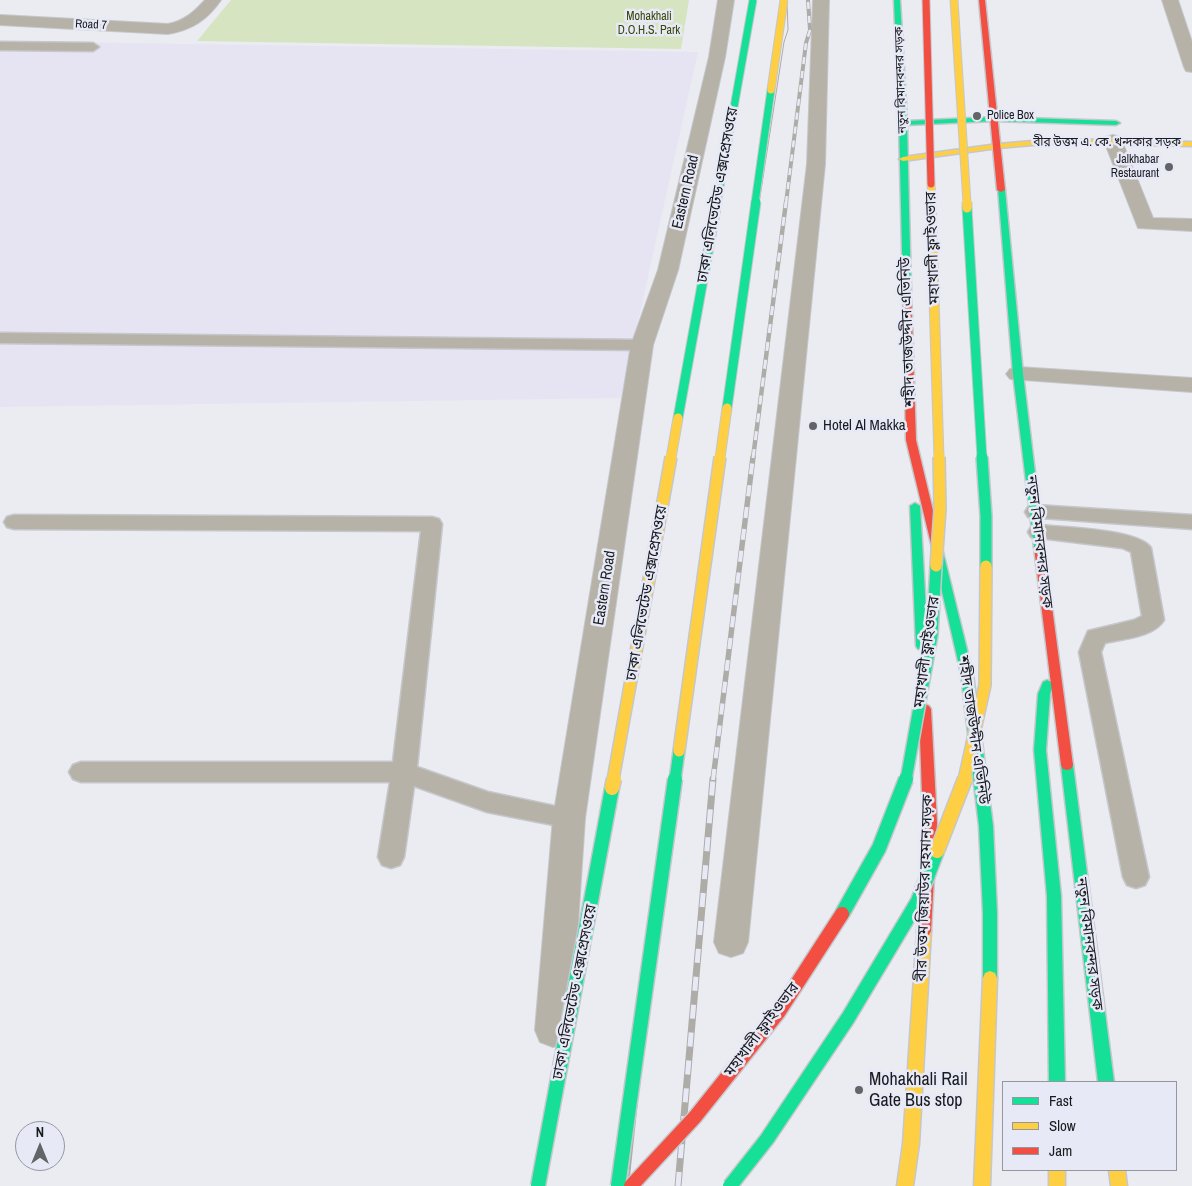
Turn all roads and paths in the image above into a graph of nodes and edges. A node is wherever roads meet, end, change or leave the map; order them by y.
1 (213, 0) edge
2 (726, 0) edge
3 (753, 0) edge
4 (784, 0) edge
5 (822, 0) edge
6 (897, 0) edge
7 (926, 0) edge
8 (954, 0) edge
9 (982, 0) edge
10 (1170, 0) edge
11 (0, 20) edge
12 (0, 46) edge
13 (93, 47) dead end
14 (1192, 67) edge
15 (996, 119) junction
16 (903, 123) junction
17 (1123, 123) dead end
18 (1113, 141) junction
19 (1192, 144) edge
20 (998, 146) junction
21 (903, 159) junction
22 (1192, 225) edge
23 (0, 338) edge
24 (642, 345) junction
25 (1018, 374) junction
26 (1192, 385) edge
27 (911, 440) junction
28 (14, 522) dead end
29 (1037, 522) junction
30 (1192, 522) edge
31 (1054, 659) junction
32 (81, 772) dead end
33 (404, 772) junction
34 (569, 818) junction
35 (391, 857) dead end
36 (1136, 877) dead end
37 (731, 942) dead end
38 (1056, 1081) edge
39 (1106, 1081) edge
40 (1057, 1171) edge
41 (1117, 1171) edge
42 (540, 1186) edge
43 (618, 1186) edge
44 (631, 1186) edge
45 (730, 1186) edge
46 (905, 1186) edge
47 (982, 1186) edge
48 (1057, 1186) edge
49 (1119, 1186) edge

1 - 11 street, Road 7
2 - 24 street, Eastern Road
3 - 42 main road, ঢাকা এলিভেটেড এক্সপ্রেসওয়ে, bridge
4 - 43 main road, bridge
5 - 37 street
6 - 16 main road, নতুন বিমানবন্দর সড়ক
7 - 44 main road, মহাখালী ফ্লাইওভার, bridge
8 - 45 main road, bridge
9 - 15 main road, নতুন বিমানবন্দর সড়ক
10 - 14 street
12 - 13 lane
15 - 16 main road, বীর উত্তম এ. কে. খন্দকার সড়ক
15 - 17 main road, বীর উত্তম এ. কে. খন্দকার সড়ক
15 - 20 main road, নতুন বিমানবন্দর সড়ক
16 - 21 main road, নতুন বিমানবন্দর সড়ক
18 - 19 main road, বীর উত্তম এ. কে. খন্দকার সড়ক
18 - 20 main road, বীর উত্তম এ. কে. খন্দকার সড়ক
18 - 22 street
20 - 21 main road, বীর উত্তম এ. কে. খন্দকার সড়ক
20 - 25 main road, নতুন বিমানবন্দর সড়ক
21 - 27 main road, শহীদ তাজউদ্দীন এভিনিউ
23 - 24 lane
24 - 34 street, Eastern Road
25 - 26 street
25 - 29 main road, নতুন বিমানবন্দর সড়ক
27 - 46 main road, বীর উত্তম জিয়াউর রহমান সড়ক
27 - 47 main road, শহীদ তাজউদ্দীন এভিনিউ
28 - 33 lane
29 - 30 lane
29 - 31 main road, নতুন বিমানবন্দর সড়ক
29 - 36 lane
31 - 38 main road
31 - 39 main road, নতুন বিমানবন্দর সড়ক
32 - 33 lane
33 - 34 lane
33 - 35 lane
34 - 42 street, Eastern Road
40 - 48 main road
41 - 49 main road

